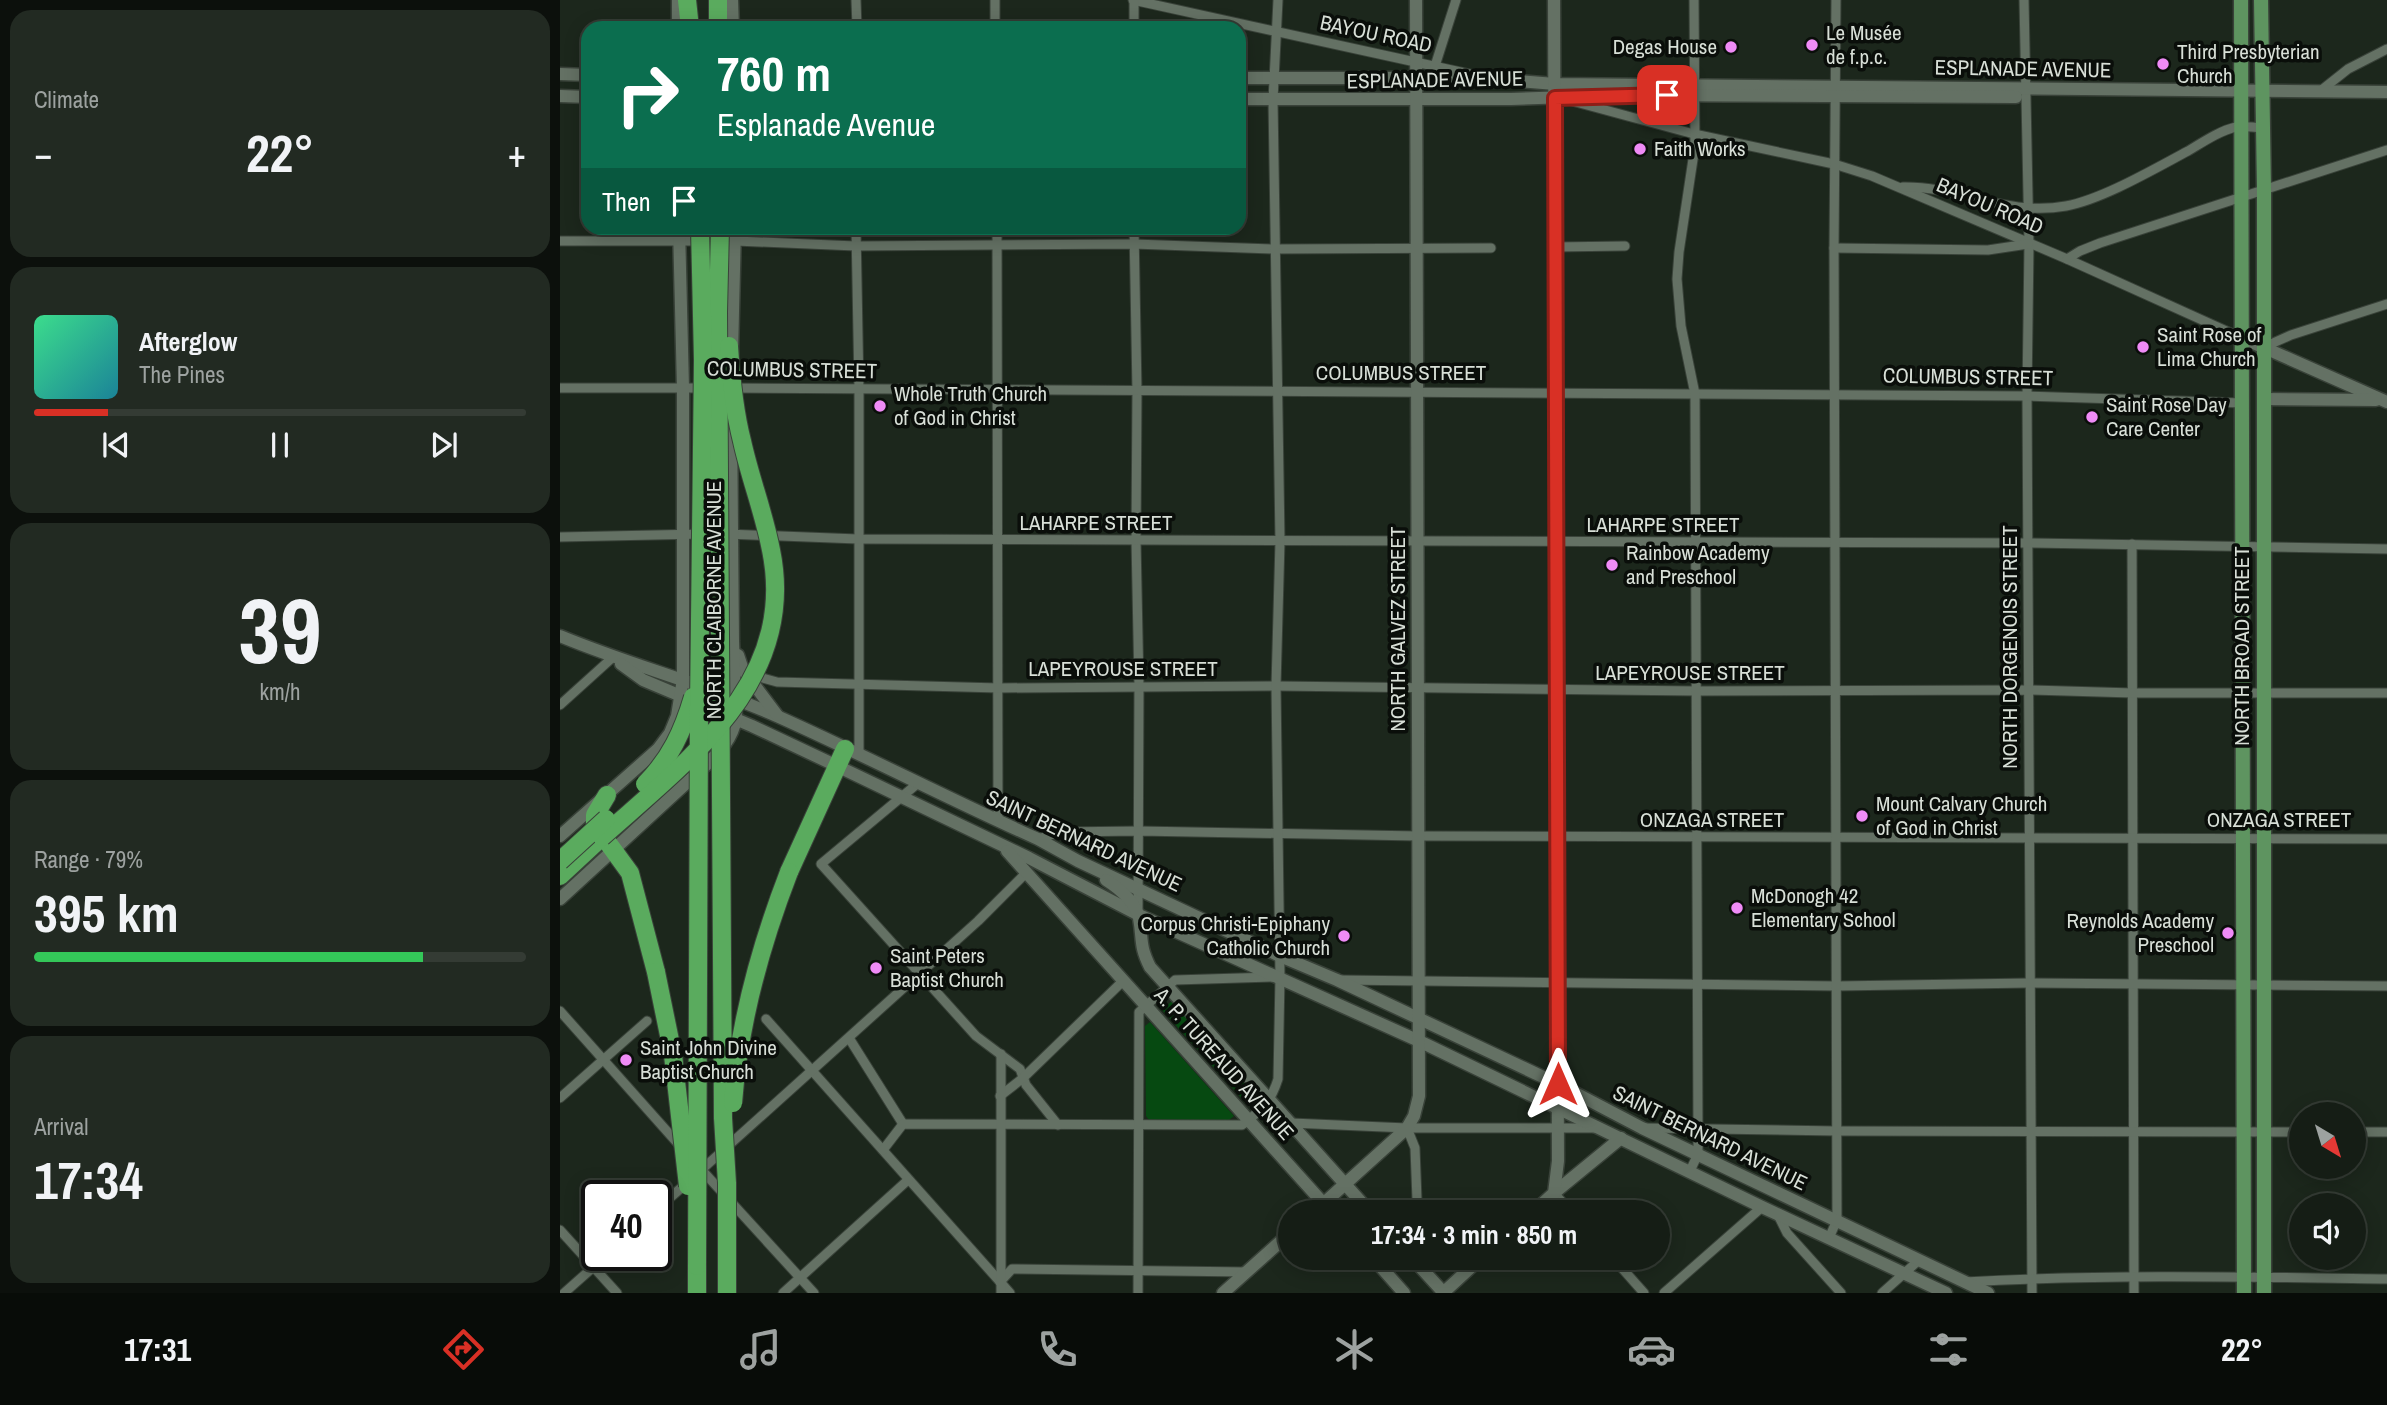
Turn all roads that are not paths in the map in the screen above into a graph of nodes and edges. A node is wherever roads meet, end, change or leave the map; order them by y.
1 (678, 0) edge
2 (687, 0) edge
3 (700, 0) edge
4 (718, 0) edge
5 (732, 0) edge
6 (856, 0) edge
7 (995, 0) edge
8 (1134, 0) edge
9 (1278, 0) edge
10 (1416, 0) edge
11 (1457, 0) edge
12 (1554, 0) edge
13 (1694, 0) edge
14 (1836, 0) edge
15 (2024, 0) edge
16 (2241, 0) edge
17 (2261, 0) edge
18 (678, 21) edge
19 (689, 21) edge
20 (700, 21) edge
21 (718, 21) edge
22 (733, 21) edge
23 (857, 21) edge
24 (995, 21) edge
25 (1134, 21) edge
26 (1225, 21) edge
27 (1246, 26) edge
28 (1277, 33) junction
29 (2241, 41) junction
30 (2262, 41) junction
31 (2387, 49) edge
32 (1416, 62) junction
33 (1435, 66) junction
34 (560, 74) edge
35 (581, 75) edge
36 (1246, 78) edge
37 (1273, 78) junction
38 (1489, 78) junction
39 (1416, 79) junction
40 (1555, 84) junction
41 (1694, 90) junction
42 (1834, 91) junction
43 (2319, 92) junction
44 (2387, 92) edge
45 (2025, 93) junction
46 (2241, 95) junction
47 (2262, 95) junction
48 (560, 96) edge
49 (581, 97) edge
50 (1557, 98) junction
51 (1246, 99) edge
52 (1416, 99) junction
53 (1273, 100) junction
54 (2387, 100) edge
55 (2242, 126) junction
56 (2263, 128) junction
57 (1695, 134) junction
58 (2387, 150) edge
59 (1834, 164) junction
60 (1897, 187) junction
61 (2264, 190) junction
62 (2243, 197) junction
63 (2028, 209) junction
64 (2242, 229) junction
65 (2263, 232) junction
66 (679, 235) edge
67 (700, 235) edge
68 (720, 235) edge
69 (721, 235) edge
70 (728, 235) edge
71 (735, 235) edge
72 (745, 235) edge
73 (856, 235) edge
74 (997, 235) edge
75 (1134, 235) edge
76 (560, 241) edge
77 (679, 242) junction
78 (1134, 244) junction
79 (2029, 244) junction
80 (997, 245) junction
81 (856, 246) junction
82 (1625, 246) dead end
83 (1555, 247) junction
84 (1416, 248) junction
85 (1491, 248) dead end
86 (1834, 248) junction
87 (1274, 249) junction
88 (2067, 259) junction
89 (2387, 304) edge
90 (2242, 338) junction
91 (2264, 347) junction
92 (2243, 355) junction
93 (560, 388) edge
94 (683, 388) junction
95 (731, 388) junction
96 (859, 389) junction
97 (998, 391) junction
98 (1137, 391) junction
99 (1278, 392) junction
100 (1417, 393) junction
101 (1556, 393) junction
102 (1695, 394) junction
103 (1834, 395) junction
104 (2027, 396) junction
105 (2264, 399) junction
106 (2384, 401) edge
107 (2242, 403) junction
108 (684, 533) junction
109 (733, 534) junction
110 (560, 537) edge
111 (858, 539) junction
112 (999, 540) junction
113 (1136, 540) junction
114 (1280, 541) junction
115 (1417, 541) junction
116 (1556, 542) junction
117 (1695, 542) junction
118 (1835, 543) junction
119 (2027, 543) junction
120 (2132, 544) junction
121 (2242, 546) junction
122 (2262, 546) junction
123 (2387, 549) edge
124 (560, 636) edge
125 (733, 641) junction
126 (612, 658) junction
127 (701, 666) junction
128 (743, 670) junction
129 (684, 679) junction
130 (859, 684) junction
131 (1139, 686) junction
132 (1276, 686) junction
133 (999, 688) junction
134 (1418, 688) junction
135 (1556, 689) junction
136 (2028, 690) junction
137 (1696, 691) junction
138 (1835, 691) junction
139 (2243, 692) junction
140 (2262, 692) junction
141 (2133, 693) junction
142 (2387, 693) edge
143 (682, 697) junction
144 (736, 699) junction
145 (560, 705) edge
146 (779, 717) junction
147 (736, 719) junction
148 (852, 752) junction
149 (837, 766) junction
150 (917, 784) junction
151 (607, 795) junction
152 (900, 798) junction
153 (998, 821) junction
154 (1139, 831) junction
155 (1278, 835) junction
156 (560, 836) edge
157 (1418, 836) junction
158 (2028, 836) junction
159 (1557, 837) junction
160 (2243, 837) junction
161 (1697, 838) junction
162 (2133, 838) junction
163 (2263, 838) junction
164 (1038, 839) junction
165 (1835, 839) junction
166 (2387, 839) edge
167 (1004, 847) junction
168 (614, 850) junction
169 (1029, 858) junction
170 (560, 861) edge
171 (1079, 861) junction
172 (1027, 872) junction
173 (560, 876) edge
174 (1138, 888) junction
175 (560, 899) edge
176 (1139, 915) junction
177 (1280, 956) junction
178 (920, 973) junction
179 (1280, 977) junction
180 (1337, 980) junction
181 (1123, 981) junction
182 (1419, 981) junction
183 (2029, 983) junction
184 (1558, 984) junction
185 (2133, 984) junction
186 (2244, 984) junction
187 (1166, 985) junction
188 (1698, 985) junction
189 (2263, 985) junction
190 (1836, 986) junction
191 (2387, 986) edge
192 (1146, 1006) junction
193 (560, 1011) edge
194 (766, 1019) dead end
195 (1419, 1020) junction
196 (647, 1021) dead end
197 (849, 1038) junction
198 (1419, 1041) junction
199 (1001, 1054) junction
200 (603, 1059) junction
201 (811, 1070) junction
202 (1023, 1078) junction
203 (1558, 1084) junction
204 (1000, 1096) junction
205 (560, 1098) edge
206 (1270, 1101) junction
207 (1558, 1107) junction
208 (1249, 1120) junction
209 (1291, 1123) junction
210 (1000, 1124) junction
211 (903, 1125) junction
212 (1058, 1125) junction
213 (1140, 1125) junction
214 (1558, 1127) junction
215 (1407, 1128) junction
216 (1643, 1128) junction
217 (1601, 1129) junction
218 (1698, 1130) junction
219 (2133, 1130) junction
220 (1836, 1131) junction
221 (2244, 1131) junction
222 (2264, 1131) junction
223 (2029, 1132) junction
224 (2289, 1132) edge
225 (2366, 1132) edge
226 (2387, 1132) edge
227 (1621, 1138) junction
228 (883, 1150) junction
229 (1698, 1154) junction
230 (701, 1170) junction
231 (1690, 1171) junction
232 (908, 1180) junction
233 (727, 1183) junction
234 (1345, 1184) junction
235 (1554, 1193) junction
236 (672, 1196) edge
237 (1321, 1200) edge
238 (1334, 1200) edge
239 (1359, 1200) edge
240 (1417, 1200) edge
241 (1546, 1200) edge
242 (1560, 1200) edge
243 (1762, 1207) junction
244 (1777, 1213) junction
245 (1837, 1220) junction
246 (560, 1230) edge
247 (1829, 1238) junction
248 (1278, 1244) edge
249 (581, 1254) edge
250 (1918, 1261) junction
251 (696, 1266) junction
252 (1139, 1270) junction
253 (1384, 1270) edge
254 (1423, 1270) edge
255 (1469, 1270) edge
256 (1624, 1270) edge
257 (589, 1271) edge
258 (597, 1271) edge
259 (1247, 1272) junction
260 (1904, 1273) junction
261 (2134, 1277) junction
262 (2244, 1277) junction
263 (800, 1278) junction
264 (2032, 1278) junction
265 (2264, 1278) junction
266 (2387, 1279) edge
267 (1000, 1282) junction
268 (1964, 1282) junction
269 (565, 1293) edge
270 (617, 1293) edge
271 (697, 1293) edge
272 (727, 1293) edge
273 (783, 1293) edge
274 (814, 1293) edge
275 (1000, 1293) edge
276 (1010, 1293) edge
277 (1138, 1293) edge
278 (1223, 1293) edge
279 (1405, 1293) edge
280 (1443, 1293) edge
281 (1644, 1293) edge
282 (1664, 1293) edge
283 (1841, 1293) edge
284 (1882, 1293) edge
285 (1946, 1293) edge
286 (1988, 1293) edge
287 (2032, 1293) edge
288 (2134, 1293) edge
289 (2244, 1293) edge
290 (2264, 1293) edge

1 - 18 street
2 - 19 highway
3 - 20 highway
4 - 21 highway
5 - 22 street
6 - 23 street
7 - 24 street
8 - 25 street
8 - 26 street, BAYOU ROAD
9 - 28 street
10 - 32 street, NORTH GALVEZ STREET
11 - 33 street
12 - 40 street
13 - 41 street
14 - 42 street
15 - 45 street, NORTH DORGENOIS STREET
16 - 29 main road, NORTH BROAD STREET
17 - 30 main road, NORTH BROAD STREET
27 - 28 street, BAYOU ROAD
28 - 32 street, BAYOU ROAD
28 - 37 street
29 - 30 main road
29 - 46 main road, NORTH BROAD STREET
30 - 47 main road, NORTH BROAD STREET
31 - 43 street
32 - 33 street, BAYOU ROAD
32 - 39 street, NORTH GALVEZ STREET
33 - 38 street, BAYOU ROAD
34 - 35 street
36 - 37 street, ESPLANADE AVENUE
37 - 39 street, ESPLANADE AVENUE
37 - 53 street
38 - 39 street, ESPLANADE AVENUE
38 - 40 street, ESPLANADE AVENUE
39 - 52 street, NORTH GALVEZ STREET
40 - 41 street, ESPLANADE AVENUE
40 - 50 street
41 - 42 street, ESPLANADE AVENUE
41 - 50 street, ESPLANADE AVENUE
41 - 57 street
42 - 45 street, ESPLANADE AVENUE
42 - 59 street
43 - 44 street, ESPLANADE AVENUE
43 - 47 street, ESPLANADE AVENUE
45 - 46 street, ESPLANADE AVENUE
45 - 63 street, NORTH DORGENOIS STREET
46 - 47 street, ESPLANADE AVENUE
46 - 55 main road, NORTH BROAD STREET
47 - 54 street, ESPLANADE AVENUE
47 - 56 main road, NORTH BROAD STREET
48 - 49 street
50 - 52 street, ESPLANADE AVENUE
50 - 57 street, BAYOU ROAD
50 - 83 street
51 - 53 street, ESPLANADE AVENUE
52 - 53 street, ESPLANADE AVENUE
52 - 84 street, NORTH GALVEZ STREET
53 - 87 street
55 - 56 street
55 - 62 main road, NORTH BROAD STREET
55 - 63 street
56 - 61 main road, NORTH BROAD STREET
57 - 59 street, BAYOU ROAD
57 - 102 street
58 - 61 street
59 - 60 street, BAYOU ROAD
59 - 86 street
60 - 63 street
60 - 79 street, BAYOU ROAD
61 - 62 street
61 - 65 main road, NORTH BROAD STREET
62 - 64 main road, NORTH BROAD STREET
62 - 88 street
63 - 79 street, NORTH DORGENOIS STREET
64 - 65 main road
64 - 90 main road, NORTH BROAD STREET
65 - 91 main road, NORTH BROAD STREET
66 - 77 street, NORTH CLAIBORNE AVENUE
67 - 127 highway, bridge
68 - 233 highway, bridge
69 - 173 highway, bridge
70 - 77 street
71 - 95 street, NORTH CLAIBORNE AVENUE
72 - 81 street
73 - 81 street
74 - 80 street
75 - 78 street
76 - 77 street
77 - 94 street, NORTH CLAIBORNE AVENUE
78 - 80 street
78 - 87 street
78 - 98 street
79 - 86 street
79 - 88 street, BAYOU ROAD
79 - 104 street, NORTH DORGENOIS STREET
80 - 81 street
80 - 97 street
81 - 96 street
82 - 83 street
83 - 101 street
84 - 85 street
84 - 87 street
84 - 100 street, NORTH GALVEZ STREET
86 - 103 street
87 - 99 street
88 - 90 street, BAYOU ROAD
89 - 91 street
90 - 91 street, BAYOU ROAD
90 - 92 main road, NORTH BROAD STREET
91 - 105 main road, NORTH BROAD STREET
91 - 106 street, BAYOU ROAD
92 - 105 main road
92 - 107 main road, NORTH BROAD STREET
93 - 94 street, COLUMBUS STREET
94 - 95 street, COLUMBUS STREET
94 - 108 street, NORTH CLAIBORNE AVENUE
95 - 96 street, COLUMBUS STREET
95 - 109 street, NORTH CLAIBORNE AVENUE
96 - 97 street, COLUMBUS STREET
96 - 111 street
97 - 98 street, COLUMBUS STREET
97 - 112 street
98 - 99 street, COLUMBUS STREET
98 - 113 street
99 - 100 street, COLUMBUS STREET
99 - 114 street
100 - 101 street, COLUMBUS STREET
100 - 115 street, NORTH GALVEZ STREET
101 - 102 street, COLUMBUS STREET
101 - 116 street
102 - 103 street, COLUMBUS STREET
102 - 117 street
103 - 104 street, COLUMBUS STREET
103 - 118 street
104 - 107 street, COLUMBUS STREET
104 - 119 street, NORTH DORGENOIS STREET
105 - 106 street
105 - 122 main road, NORTH BROAD STREET
107 - 121 main road, NORTH BROAD STREET
108 - 109 street, LAHARPE STREET
108 - 110 street, LAHARPE STREET
108 - 129 street, NORTH CLAIBORNE AVENUE
109 - 111 street, LAHARPE STREET
109 - 125 street, NORTH CLAIBORNE AVENUE
111 - 112 street, LAHARPE STREET
111 - 130 street
112 - 113 street, LAHARPE STREET
112 - 133 street
113 - 114 street, LAHARPE STREET
113 - 131 street
114 - 115 street, LAHARPE STREET
114 - 132 street
115 - 116 street, LAHARPE STREET
115 - 134 street, NORTH GALVEZ STREET
116 - 117 street, LAHARPE STREET
116 - 135 street
117 - 118 street, LAHARPE STREET
117 - 137 street
118 - 119 street, LAHARPE STREET
118 - 138 street
119 - 120 street, LAHARPE STREET
119 - 136 street, NORTH DORGENOIS STREET
120 - 121 street, LAHARPE STREET
120 - 141 street
121 - 122 street, LAHARPE STREET
121 - 139 main road, NORTH BROAD STREET
122 - 123 street, LAHARPE STREET
122 - 140 main road, NORTH BROAD STREET
124 - 126 street, SAINT BERNARD AVENUE
125 - 128 street
125 - 144 street, NORTH CLAIBORNE AVENUE
126 - 129 street, SAINT BERNARD AVENUE
126 - 143 street, SAINT BERNARD AVENUE
126 - 145 street
127 - 170 highway, bridge
127 - 251 highway, bridge
128 - 130 street, LAPEYROUSE STREET
128 - 146 street
129 - 143 street, NORTH CLAIBORNE AVENUE
129 - 144 street, SAINT BERNARD AVENUE
130 - 133 street, LAPEYROUSE STREET
130 - 148 street
131 - 132 street, LAPEYROUSE STREET
131 - 133 street, LAPEYROUSE STREET
131 - 154 street
132 - 134 street, LAPEYROUSE STREET
132 - 155 street
133 - 153 street
134 - 135 street, LAPEYROUSE STREET
134 - 157 street, NORTH GALVEZ STREET
135 - 137 street, LAPEYROUSE STREET
135 - 159 street
136 - 138 street, LAPEYROUSE STREET
136 - 141 street, LAPEYROUSE STREET
136 - 158 street, NORTH DORGENOIS STREET
137 - 138 street, LAPEYROUSE STREET
137 - 161 street
138 - 165 street
139 - 140 street, LAPEYROUSE STREET
139 - 141 street, LAPEYROUSE STREET
139 - 160 main road, NORTH BROAD STREET
140 - 142 street, LAPEYROUSE STREET
140 - 163 main road, NORTH BROAD STREET
141 - 162 street
143 - 147 street, SAINT BERNARD AVENUE
143 - 151 street, NORTH CLAIBORNE AVENUE
144 - 146 street, SAINT BERNARD AVENUE
144 - 147 street, NORTH CLAIBORNE AVENUE
146 - 148 street, SAINT BERNARD AVENUE
147 - 149 street, SAINT BERNARD AVENUE
147 - 168 street, NORTH CLAIBORNE AVENUE
148 - 149 highway
148 - 150 street, SAINT BERNARD AVENUE
149 - 152 street, SAINT BERNARD AVENUE
149 - 233 highway, bridge
150 - 152 street
150 - 153 street, SAINT BERNARD AVENUE
151 - 156 street, NORTH CLAIBORNE AVENUE
151 - 168 highway
152 - 167 street, SAINT BERNARD AVENUE
152 - 178 street
153 - 164 street, SAINT BERNARD AVENUE
154 - 155 street, ONZAGA STREET
154 - 164 street, ONZAGA STREET
154 - 174 street
155 - 157 street, ONZAGA STREET
155 - 177 street
157 - 159 street, ONZAGA STREET
157 - 182 street, NORTH GALVEZ STREET
158 - 162 street, ONZAGA STREET
158 - 165 street, ONZAGA STREET
158 - 183 street, NORTH DORGENOIS STREET
159 - 161 street, ONZAGA STREET
159 - 184 street
160 - 162 street, ONZAGA STREET
160 - 163 street, ONZAGA STREET
160 - 186 main road, NORTH BROAD STREET
161 - 165 street, ONZAGA STREET
161 - 188 street
162 - 185 street
163 - 166 street, ONZAGA STREET
163 - 189 main road, NORTH BROAD STREET
164 - 169 street
164 - 171 street, SAINT BERNARD AVENUE
165 - 190 street
167 - 169 street, SAINT BERNARD AVENUE
167 - 172 street, A. P. TUREAUD AVENUE
168 - 175 street, NORTH CLAIBORNE AVENUE
168 - 251 highway, bridge
169 - 176 street, SAINT BERNARD AVENUE
171 - 174 street, SAINT BERNARD AVENUE
171 - 176 street
172 - 178 street
172 - 181 street, A. P. TUREAUD AVENUE
174 - 176 street
174 - 177 street, SAINT BERNARD AVENUE
176 - 179 street, SAINT BERNARD AVENUE
176 - 187 street, A. P. TUREAUD AVENUE
177 - 179 street
177 - 180 street, SAINT BERNARD AVENUE
178 - 197 street
178 - 199 street
179 - 187 street
179 - 198 street, SAINT BERNARD AVENUE
179 - 206 street
180 - 182 street
180 - 195 street, SAINT BERNARD AVENUE
181 - 192 street, A. P. TUREAUD AVENUE
181 - 202 street
182 - 184 street
182 - 195 street, NORTH GALVEZ STREET
183 - 185 street
183 - 190 street
183 - 223 street, NORTH DORGENOIS STREET
184 - 188 street
184 - 203 street
185 - 186 street
185 - 219 street
186 - 189 street
186 - 221 main road, NORTH BROAD STREET
187 - 192 street
187 - 206 street, A. P. TUREAUD AVENUE
188 - 190 street
188 - 218 street
189 - 191 street
189 - 222 main road, NORTH BROAD STREET
190 - 220 street
192 - 208 street, A. P. TUREAUD AVENUE
192 - 213 street
193 - 200 street
194 - 201 street
195 - 198 street, NORTH GALVEZ STREET
195 - 203 street, SAINT BERNARD AVENUE
196 - 200 street
197 - 201 street
197 - 211 street
198 - 207 street, SAINT BERNARD AVENUE
198 - 215 street, NORTH GALVEZ STREET
199 - 202 street
199 - 204 street
200 - 205 street
200 - 230 street
201 - 228 street
201 - 230 street
202 - 204 street
202 - 212 street
203 - 207 street
203 - 216 street, SAINT BERNARD AVENUE
204 - 210 street
206 - 208 street
206 - 209 street, A. P. TUREAUD AVENUE
207 - 214 street
207 - 217 street, SAINT BERNARD AVENUE
208 - 213 street
208 - 237 street, A. P. TUREAUD AVENUE
209 - 215 street
209 - 234 street, A. P. TUREAUD AVENUE
210 - 211 street
210 - 212 street
210 - 267 street
211 - 228 street
212 - 213 street
213 - 252 street
214 - 215 street
214 - 217 street
214 - 235 street
215 - 234 street, NORTH GALVEZ STREET
215 - 240 street
216 - 218 street
216 - 229 street, SAINT BERNARD AVENUE
217 - 227 street, SAINT BERNARD AVENUE
218 - 220 street
218 - 229 street
219 - 221 street
219 - 223 street
219 - 261 street
220 - 223 street
220 - 245 street
221 - 222 street
221 - 262 main road, NORTH BROAD STREET
222 - 224 street
222 - 265 main road, NORTH BROAD STREET
223 - 264 street, NORTH DORGENOIS STREET
225 - 226 street
227 - 231 street, SAINT BERNARD AVENUE
227 - 235 street
228 - 232 street
229 - 231 street
229 - 245 street, SAINT BERNARD AVENUE
230 - 236 street
230 - 263 street
231 - 243 street, SAINT BERNARD AVENUE
232 - 263 street
232 - 267 street
233 - 272 highway, bridge
234 - 238 street, NORTH GALVEZ STREET
234 - 239 street, A. P. TUREAUD AVENUE
235 - 241 street
235 - 242 street
243 - 244 street, SAINT BERNARD AVENUE
243 - 282 street
244 - 247 street, SAINT BERNARD AVENUE
244 - 283 street
245 - 247 street
245 - 250 street, SAINT BERNARD AVENUE
246 - 249 street
247 - 260 street, SAINT BERNARD AVENUE
248 - 259 street
250 - 260 street
250 - 268 street, SAINT BERNARD AVENUE
251 - 271 highway
252 - 259 street
252 - 267 street
252 - 277 street
253 - 279 street
254 - 280 street
255 - 280 street
256 - 281 street
257 - 269 street
258 - 270 street
259 - 278 street
260 - 284 street
260 - 285 street, SAINT BERNARD AVENUE
261 - 262 street
261 - 264 street
261 - 288 street
262 - 265 street
262 - 289 main road, NORTH BROAD STREET
263 - 273 street
263 - 274 street
264 - 268 street
264 - 287 street, NORTH DORGENOIS STREET
265 - 266 street
265 - 290 main road, NORTH BROAD STREET
267 - 275 street
267 - 276 street
268 - 286 street, SAINT BERNARD AVENUE

